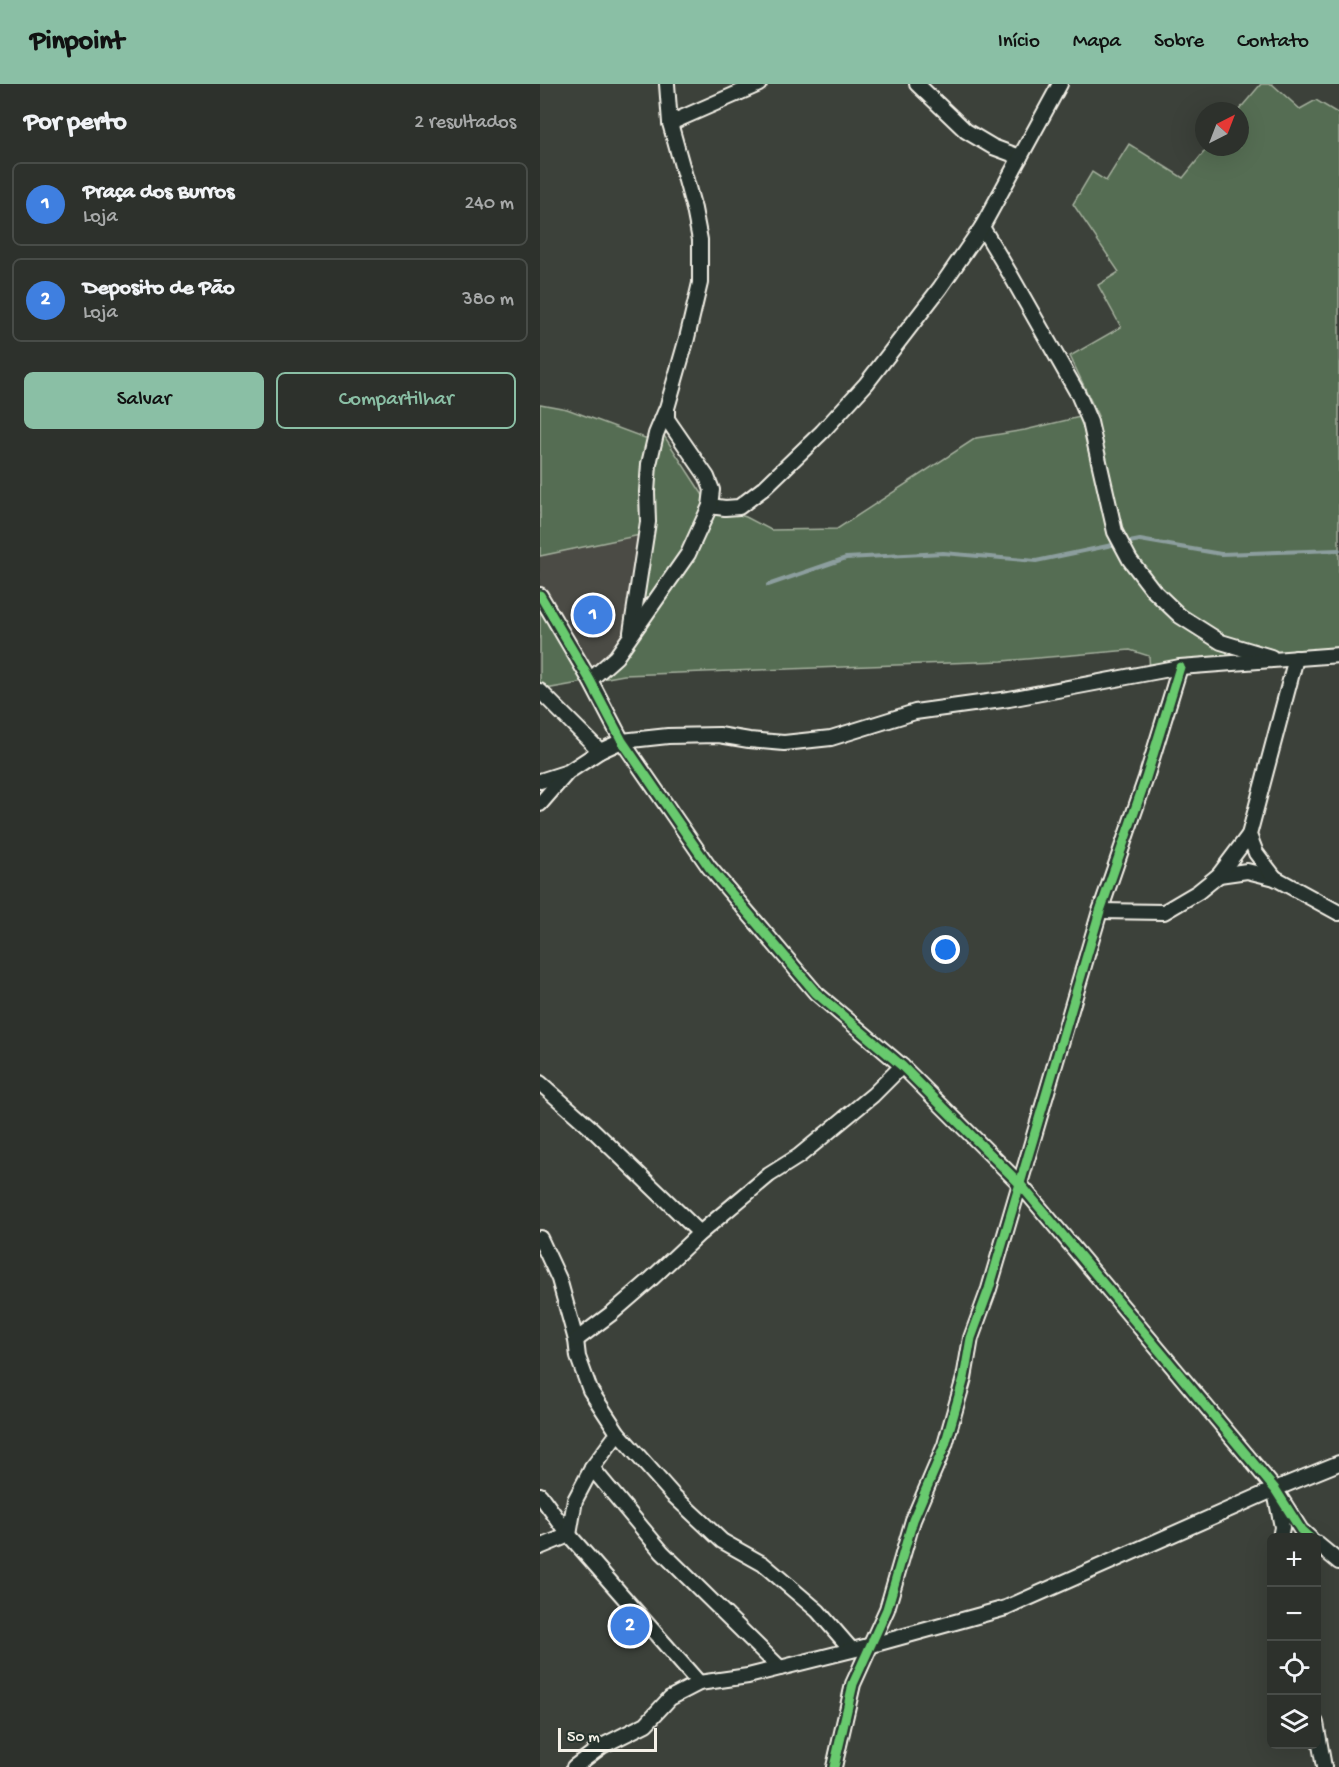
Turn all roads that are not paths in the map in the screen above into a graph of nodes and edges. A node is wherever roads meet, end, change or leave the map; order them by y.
1 (667, 84) edge
2 (759, 84) edge
3 (917, 84) edge
4 (1060, 84) edge
5 (670, 123) junction
6 (1020, 157) junction
7 (982, 227) junction
8 (667, 408) junction
9 (710, 506) junction
10 (540, 595) edge
11 (631, 634) junction
12 (1339, 655) edge
13 (1296, 658) junction
14 (1281, 660) junction
15 (1180, 668) junction
16 (590, 680) junction
17 (540, 691) edge
18 (622, 741) junction
19 (600, 751) junction
20 (568, 772) junction
21 (540, 782) edge
22 (540, 804) edge
23 (1249, 835) junction
24 (1219, 875) junction
25 (1275, 878) junction
26 (1100, 911) junction
27 (1339, 913) edge
28 (902, 1066) junction
29 (540, 1083) edge
30 (1020, 1184) junction
31 (700, 1233) junction
32 (540, 1238) edge
33 (576, 1340) junction
34 (618, 1433) junction
35 (1339, 1463) edge
36 (592, 1468) junction
37 (1275, 1489) junction
38 (540, 1495) edge
39 (1280, 1533) edge
40 (1304, 1533) edge
41 (569, 1535) junction
42 (1321, 1546) edge
43 (540, 1547) edge
44 (1339, 1562) edge
45 (872, 1645) junction
46 (851, 1649) junction
47 (780, 1668) junction
48 (699, 1683) junction
49 (1321, 1748) edge
50 (574, 1767) edge
51 (834, 1767) edge
52 (1324, 1767) edge

1 - 5 street
2 - 5 street
3 - 6 street
4 - 6 street
5 - 8 street
6 - 7 street
7 - 9 street
7 - 14 street
8 - 9 street
8 - 11 street
9 - 11 street
10 - 16 street
11 - 16 street
12 - 13 street
13 - 14 street
13 - 23 street
14 - 15 street
15 - 18 street
15 - 26 street
16 - 18 street
17 - 19 street
18 - 19 street
18 - 28 street
19 - 20 street
20 - 21 street
20 - 22 street
23 - 24 street
23 - 25 street
24 - 25 street
24 - 26 street
25 - 27 street
26 - 30 street
28 - 30 street
28 - 31 street
29 - 31 street
30 - 37 street
30 - 45 street
31 - 33 street
32 - 33 street
33 - 34 street
34 - 36 street
34 - 46 street
35 - 37 street
36 - 41 street
36 - 47 street
37 - 39 street
37 - 40 street
37 - 45 street
38 - 41 street
41 - 43 street
41 - 48 street
42 - 44 street
45 - 46 street
45 - 51 street
46 - 47 street
47 - 48 street
48 - 50 street
49 - 52 street

